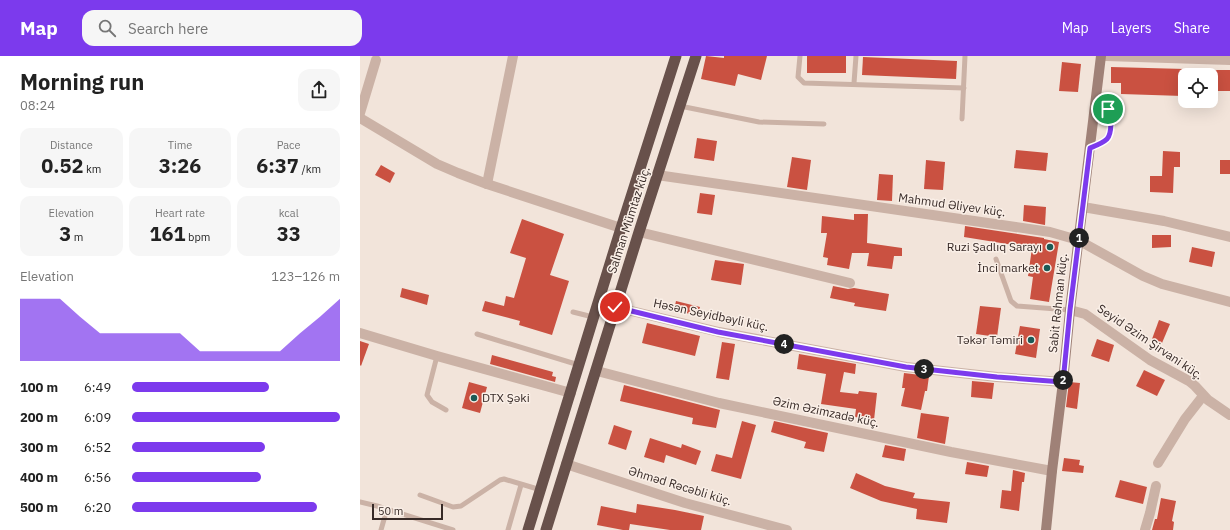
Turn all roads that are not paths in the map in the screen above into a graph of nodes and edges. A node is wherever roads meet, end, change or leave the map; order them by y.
1 (513, 56) edge
2 (676, 56) edge
3 (696, 56) edge
4 (800, 56) edge
5 (856, 56) edge
6 (965, 56) edge
7 (1101, 56) edge
8 (1106, 56) edge
9 (376, 60) dead end
10 (1230, 60) edge
11 (854, 83) junction
12 (964, 88) junction
13 (1095, 101) junction
14 (660, 105) junction
15 (679, 108) junction
16 (360, 113) edge
17 (360, 118) edge
18 (962, 119) dead end
19 (824, 124) dead end
20 (1090, 148) junction
21 (657, 175) junction
22 (487, 184) junction
23 (1083, 207) junction
24 (621, 228) junction
25 (639, 232) junction
26 (1230, 237) edge
27 (1078, 240) junction
28 (996, 259) dead end
29 (850, 283) dead end
30 (1230, 302) edge
31 (615, 307) junction
32 (1070, 310) junction
33 (573, 312) dead end
34 (594, 318) junction
35 (360, 333) edge
36 (477, 334) dead end
37 (437, 356) junction
38 (579, 365) junction
39 (597, 371) junction
40 (1063, 382) junction
41 (571, 393) junction
42 (1203, 396) junction
43 (446, 410) dead end
44 (1230, 415) edge
45 (1158, 462) dead end
46 (566, 464) junction
47 (1052, 471) junction
48 (522, 485) junction
49 (1156, 486) dead end
50 (540, 490) junction
51 (420, 495) dead end
52 (360, 502) edge
53 (387, 509) junction
54 (381, 530) edge
55 (453, 530) edge
56 (508, 530) edge
57 (528, 530) edge
58 (546, 530) edge
59 (787, 530) edge
60 (1046, 530) edge
61 (1145, 530) edge

1 - 22 street
2 - 14 highway
3 - 15 highway, Salman Mümtaz küç.
4 - 11 lane
5 - 11 lane
6 - 12 lane
7 - 13 main road, Sabit Rəhman küç.
8 - 10 street
9 - 16 street
11 - 12 lane
12 - 18 lane
13 - 20 main road, Sabit Rəhman küç.
13 - 20 lane
14 - 15 highway
14 - 24 highway
15 - 19 lane
15 - 21 highway, Salman Mümtaz küç.
17 - 22 street
20 - 23 main road, Sabit Rəhman küç.
21 - 25 highway, Salman Mümtaz küç.
21 - 27 street, Mahmud Əliyev küç.
22 - 24 street
23 - 26 street
23 - 27 main road, Sabit Rəhman küç.
24 - 25 highway
24 - 34 highway
25 - 29 street
25 - 31 highway, Salman Mümtaz küç.
27 - 30 street, Mahmud Əliyev küç.
27 - 32 main road, Sabit Rəhman küç.
28 - 32 lane
31 - 39 highway, Salman Mümtaz küç.
31 - 40 street, Həsən Seyidbəyli küç.
32 - 40 main road, Sabit Rəhman küç.
32 - 42 street, Seyid Əzim Şirvani küç.
33 - 34 lane
34 - 38 highway
35 - 37 street
36 - 38 lane
37 - 41 street
37 - 43 lane
38 - 41 highway
39 - 46 highway, Salman Mümtaz küç.
39 - 47 street, Əzim Əzimzadə küç.
40 - 47 main road, Sabit Rəhman küç.
41 - 50 highway
42 - 44 street, Seyid Əzim Şirvani küç.
42 - 45 street
46 - 58 highway, Salman Mümtaz küç.
46 - 59 street, Əhməd Rəcəbli küç.
47 - 60 main road, Sabit Rəhman küç.
48 - 50 lane
48 - 51 lane
48 - 56 lane
49 - 61 street
50 - 57 highway
52 - 53 lane
53 - 54 lane
53 - 55 lane

